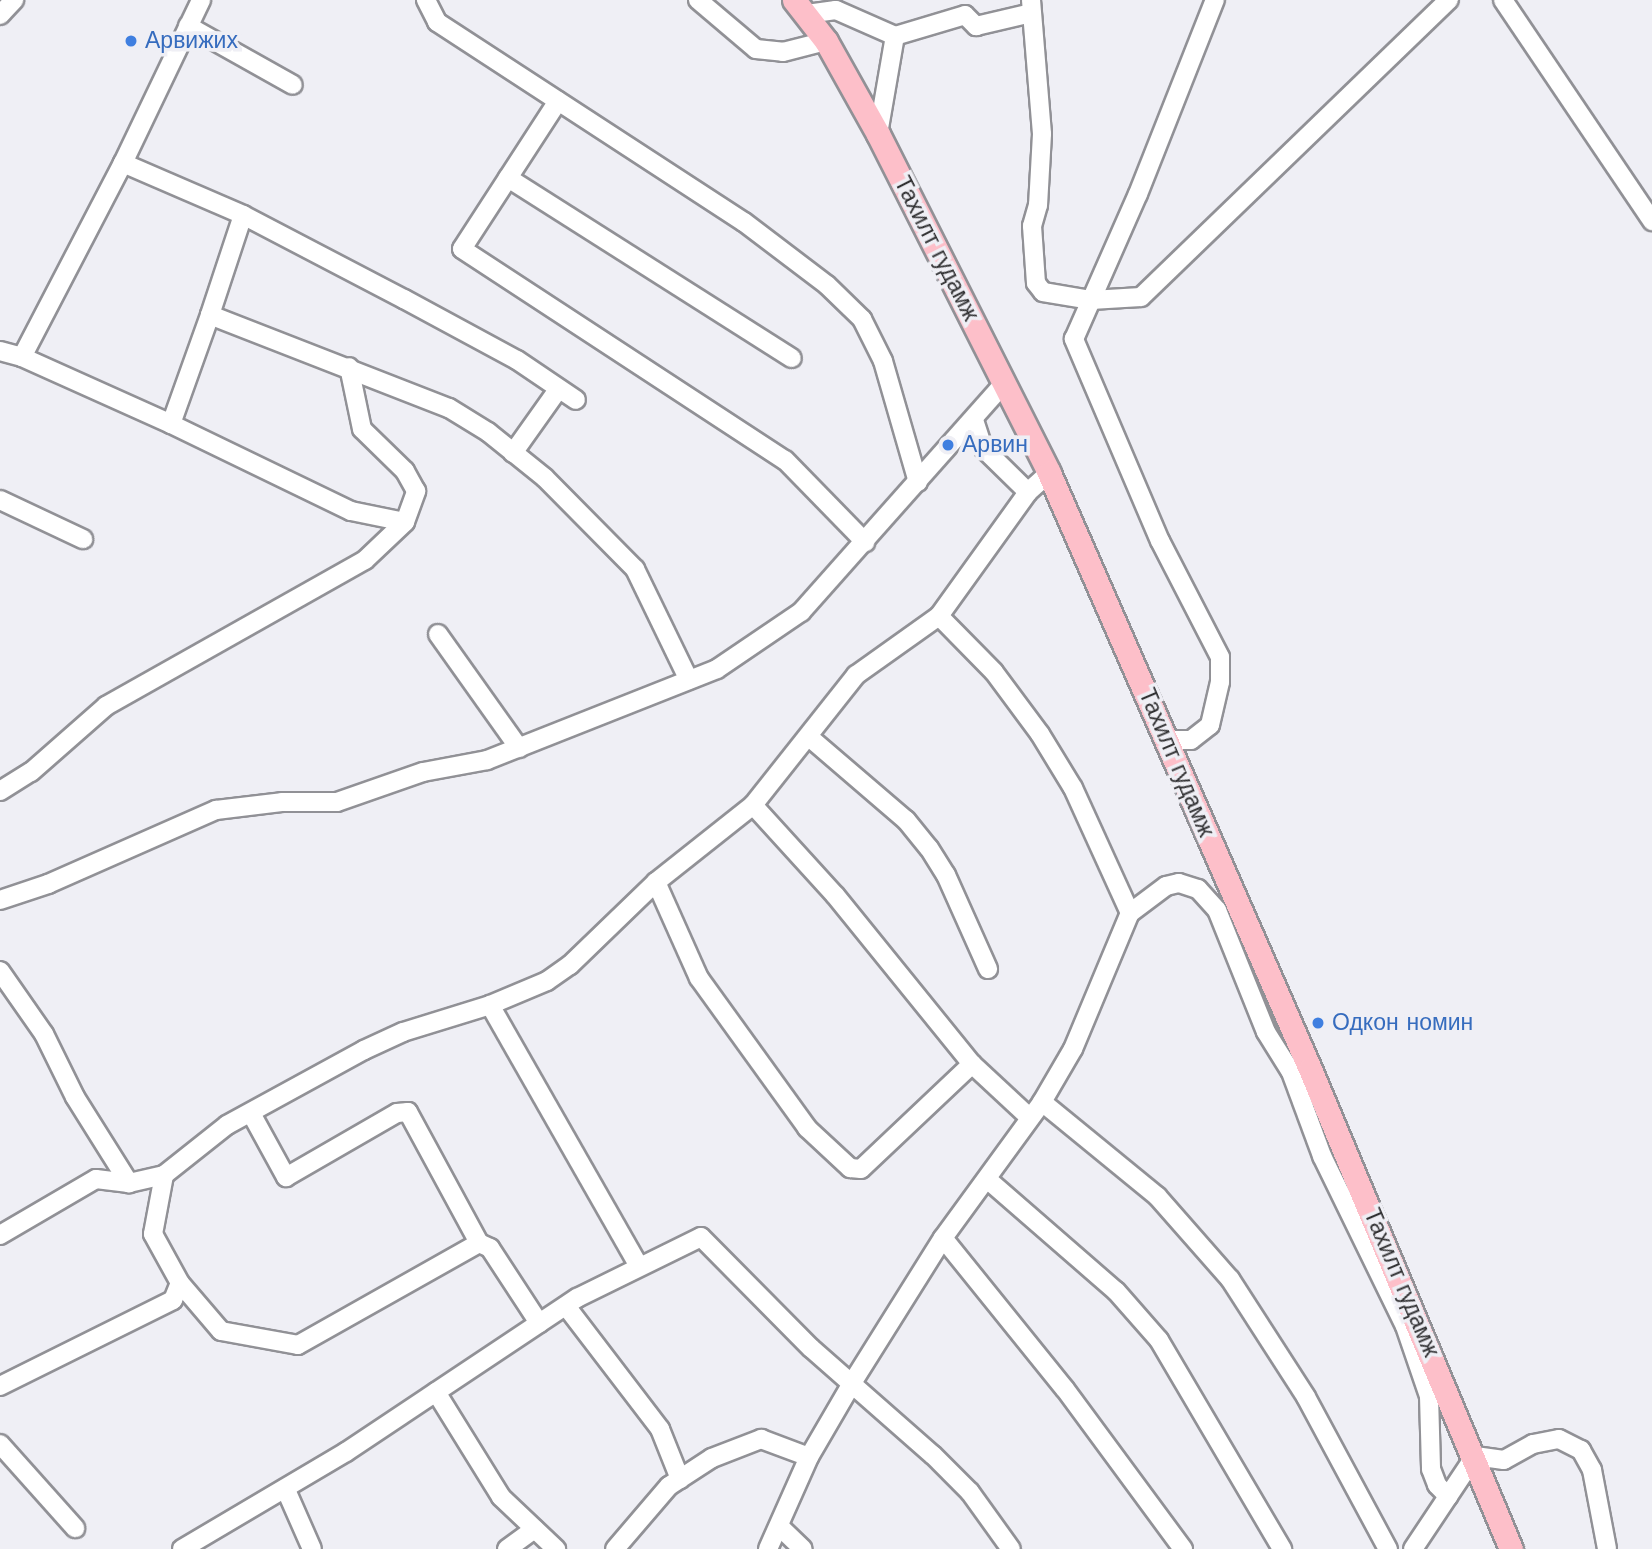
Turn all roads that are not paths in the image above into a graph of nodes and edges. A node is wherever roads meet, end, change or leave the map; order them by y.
1 (14, 0) edge
2 (201, 0) edge
3 (426, 0) edge
4 (698, 0) edge
5 (1214, 0) edge
6 (1449, 0) edge
7 (1503, 0) edge
8 (801, 7) edge
9 (964, 7) edge
10 (1031, 7) edge
11 (0, 15) edge
12 (188, 26) junction
13 (895, 36) junction
14 (826, 41) junction
15 (293, 85) dead end
16 (558, 101) junction
17 (878, 134) junction
18 (123, 163) junction
19 (508, 178) junction
20 (243, 215) junction
21 (1652, 221) edge
22 (1091, 300) junction
23 (210, 316) junction
24 (0, 351) edge
25 (22, 357) junction
26 (792, 358) dead end
27 (349, 367) junction
28 (1005, 383) junction
29 (558, 391) junction
30 (576, 401) dead end
31 (974, 420) junction
32 (171, 424) junction
33 (513, 453) junction
34 (1049, 473) junction
35 (918, 482) junction
36 (1028, 492) junction
37 (0, 500) edge
38 (405, 522) junction
39 (83, 539) dead end
40 (864, 542) junction
41 (939, 616) junction
42 (438, 634) dead end
43 (690, 680) junction
44 (809, 737) junction
45 (1167, 740) junction
46 (519, 747) junction
47 (0, 791) edge
48 (753, 806) junction
49 (656, 882) junction
50 (0, 900) edge
51 (1130, 913) junction
52 (1234, 925) junction
53 (988, 969) dead end
54 (0, 971) edge
55 (490, 1005) junction
56 (972, 1064) junction
57 (1300, 1070) junction
58 (1042, 1102) junction
59 (252, 1115) junction
60 (1028, 1116) junction
61 (164, 1175) junction
62 (987, 1179) junction
63 (129, 1183) junction
64 (0, 1235) edge
65 (943, 1238) junction
66 (479, 1242) junction
67 (638, 1264) junction
68 (180, 1283) junction
69 (566, 1306) junction
70 (540, 1323) junction
71 (852, 1384) junction
72 (0, 1386) edge
73 (436, 1392) junction
74 (0, 1444) edge
75 (1475, 1456) junction
76 (809, 1457) junction
77 (680, 1479) junction
78 (286, 1490) junction
79 (1448, 1496) junction
80 (75, 1528) dead end
81 (781, 1528) junction
82 (535, 1529) junction
83 (182, 1549) edge
84 (312, 1549) edge
85 (507, 1549) edge
86 (556, 1549) edge
87 (615, 1549) edge
88 (768, 1549) edge
89 (803, 1549) edge
90 (1011, 1549) edge
91 (1183, 1549) edge
92 (1282, 1549) edge
93 (1388, 1549) edge
94 (1413, 1549) edge
95 (1511, 1549) edge
96 (1607, 1549) edge

1 - 11 street
2 - 12 street
3 - 16 street
4 - 14 street
5 - 22 street
6 - 22 street
7 - 21 street
8 - 13 street
8 - 14 main road, Тахилт гудамж
9 - 10 street
9 - 13 street
10 - 22 street
12 - 15 street
12 - 18 street
13 - 17 street
14 - 17 main road, Тахилт гудамж
16 - 19 street
16 - 35 street
17 - 28 main road, Тахилт гудамж
18 - 20 street
18 - 25 street
19 - 26 street
19 - 40 street
20 - 23 street
20 - 29 street
22 - 45 street
23 - 27 street
23 - 32 street
24 - 25 street
25 - 32 street
27 - 33 street
27 - 38 street
28 - 31 street
28 - 34 main road, Тахилт гудамж
29 - 30 street
29 - 33 street
31 - 35 street
31 - 36 street
32 - 38 street
33 - 43 street
34 - 36 street
34 - 45 main road, Тахилт гудамж
35 - 40 street
36 - 41 street
37 - 39 street
38 - 47 street
40 - 43 street
41 - 44 street
41 - 51 street
42 - 46 street
43 - 46 street
44 - 48 street
44 - 53 street
45 - 52 main road, Тахилт гудамж
46 - 50 street
48 - 49 street
48 - 56 street
49 - 55 street
49 - 56 street
51 - 52 street
51 - 58 street
52 - 57 main road, Тахилт гудамж
54 - 63 street
55 - 59 street
55 - 67 street
56 - 60 street
57 - 75 main road, Тахилт гудамж
57 - 79 street
58 - 60 street
58 - 93 street
59 - 61 street
59 - 66 street
60 - 62 street
61 - 63 street
61 - 68 street
62 - 65 street
62 - 92 street
63 - 64 street
65 - 71 street
65 - 91 street
66 - 68 street
66 - 70 street
67 - 69 street
67 - 71 street
68 - 72 street
69 - 70 street
69 - 77 street
70 - 73 street
71 - 76 street
71 - 90 street
73 - 78 street
73 - 82 street
74 - 80 street
75 - 79 street
75 - 95 main road, Тахилт гудамж
75 - 96 street
76 - 77 street
76 - 81 street
77 - 87 street
78 - 83 street
78 - 84 street
79 - 94 street
81 - 88 street
81 - 89 street
82 - 85 street
82 - 86 street

